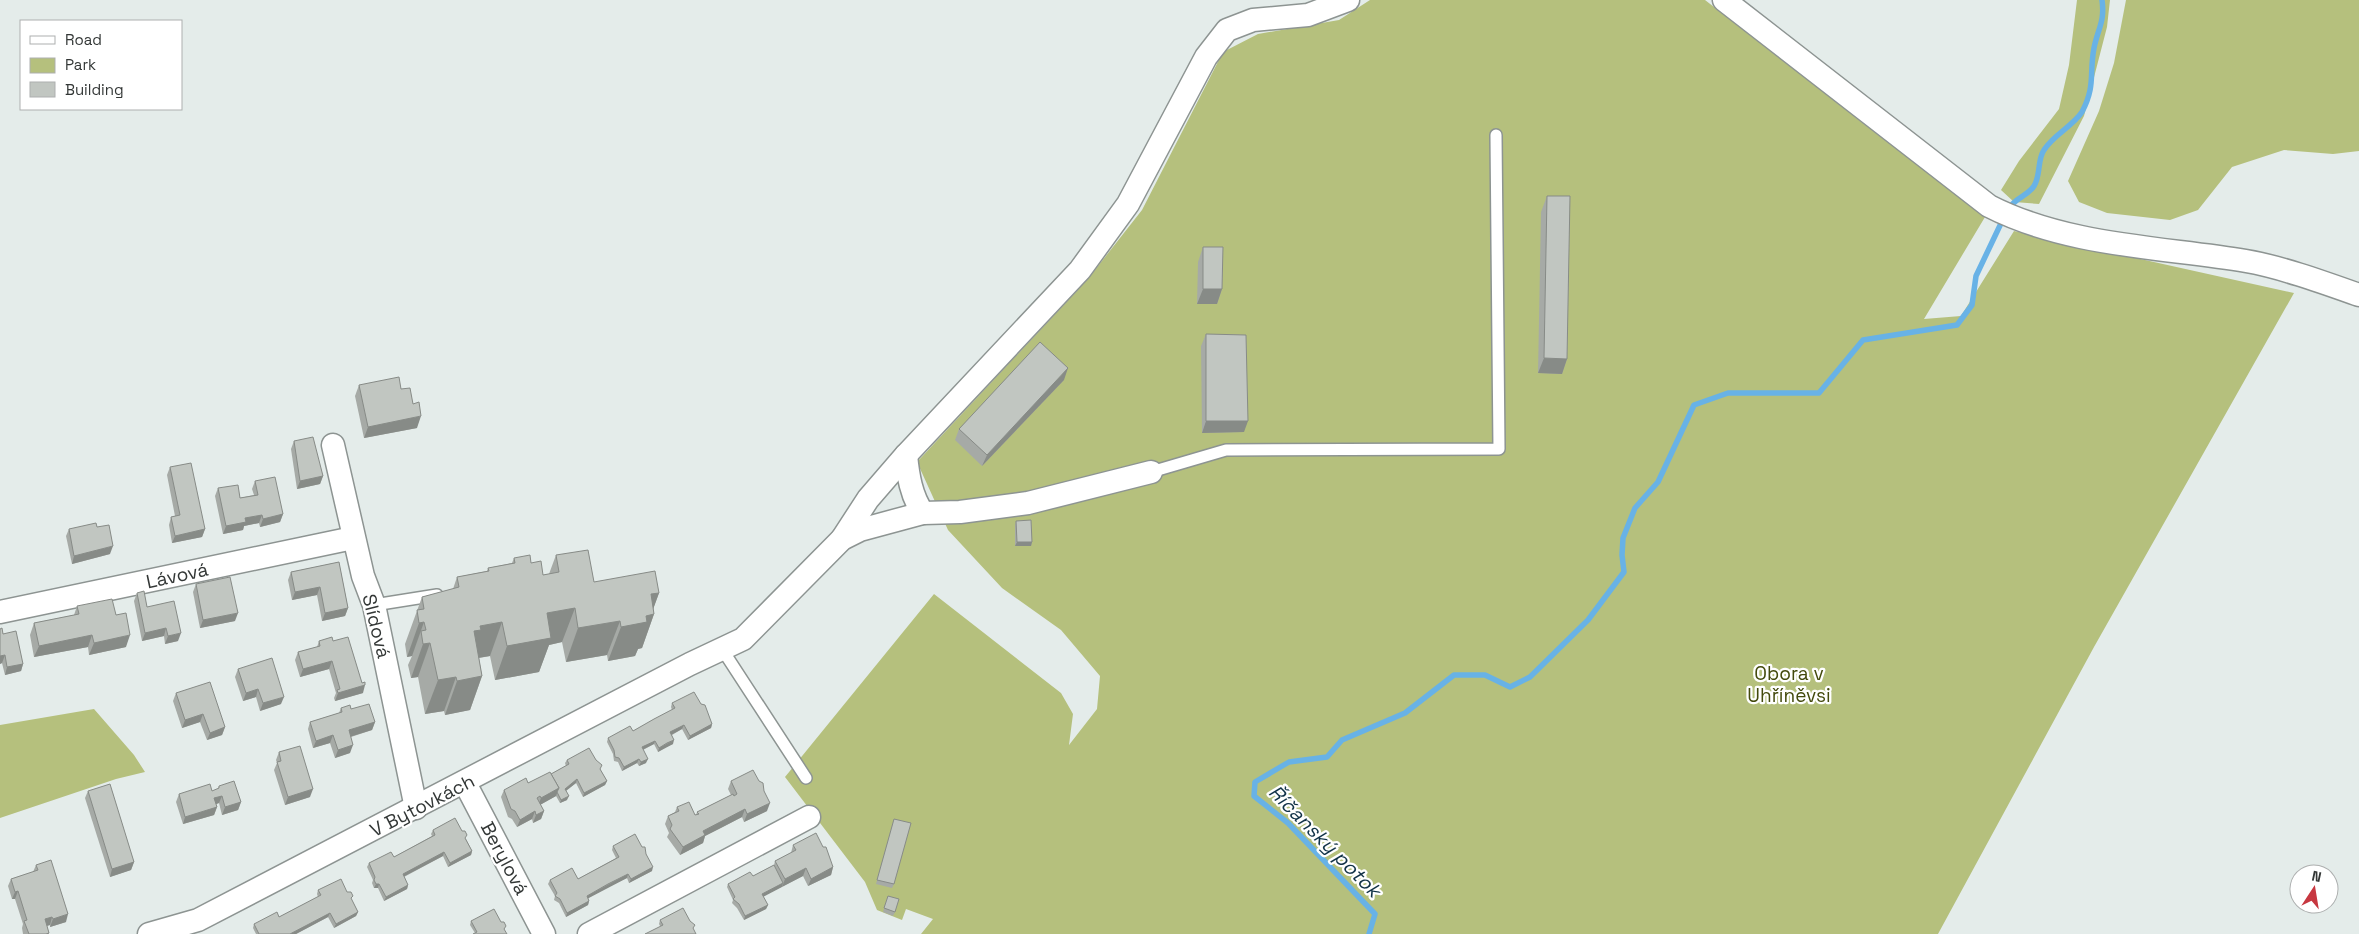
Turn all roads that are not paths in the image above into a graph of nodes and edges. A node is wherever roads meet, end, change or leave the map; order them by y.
1 (1348, 0) edge
2 (1724, 0) edge
3 (1496, 135) dead end
4 (2359, 296) edge
5 (333, 445) dead end
6 (906, 455) junction
7 (1152, 472) joint
8 (923, 513) junction
9 (353, 538) junction
10 (842, 539) junction
11 (450, 593) edge
12 (374, 605) junction
13 (0, 612) edge
14 (722, 649) junction
15 (806, 778) dead end
16 (465, 783) junction
17 (416, 808) junction
18 (808, 816) dead end
19 (149, 934) edge
20 (544, 934) edge
21 (589, 934) edge

1 - 6 street
2 - 4 street
3 - 7 lane
5 - 9 street, Slídová
6 - 8 street
6 - 10 street
7 - 8 street
8 - 10 street
9 - 12 street, Slídová
9 - 13 street, Lávová
10 - 14 street, V Bytovkách
11 - 12 lane
12 - 17 street, Slídová
14 - 15 lane
14 - 16 street, V Bytovkách
16 - 17 street, V Bytovkách
16 - 20 street, Berylová
17 - 19 street, V Bytovkách
18 - 21 street

